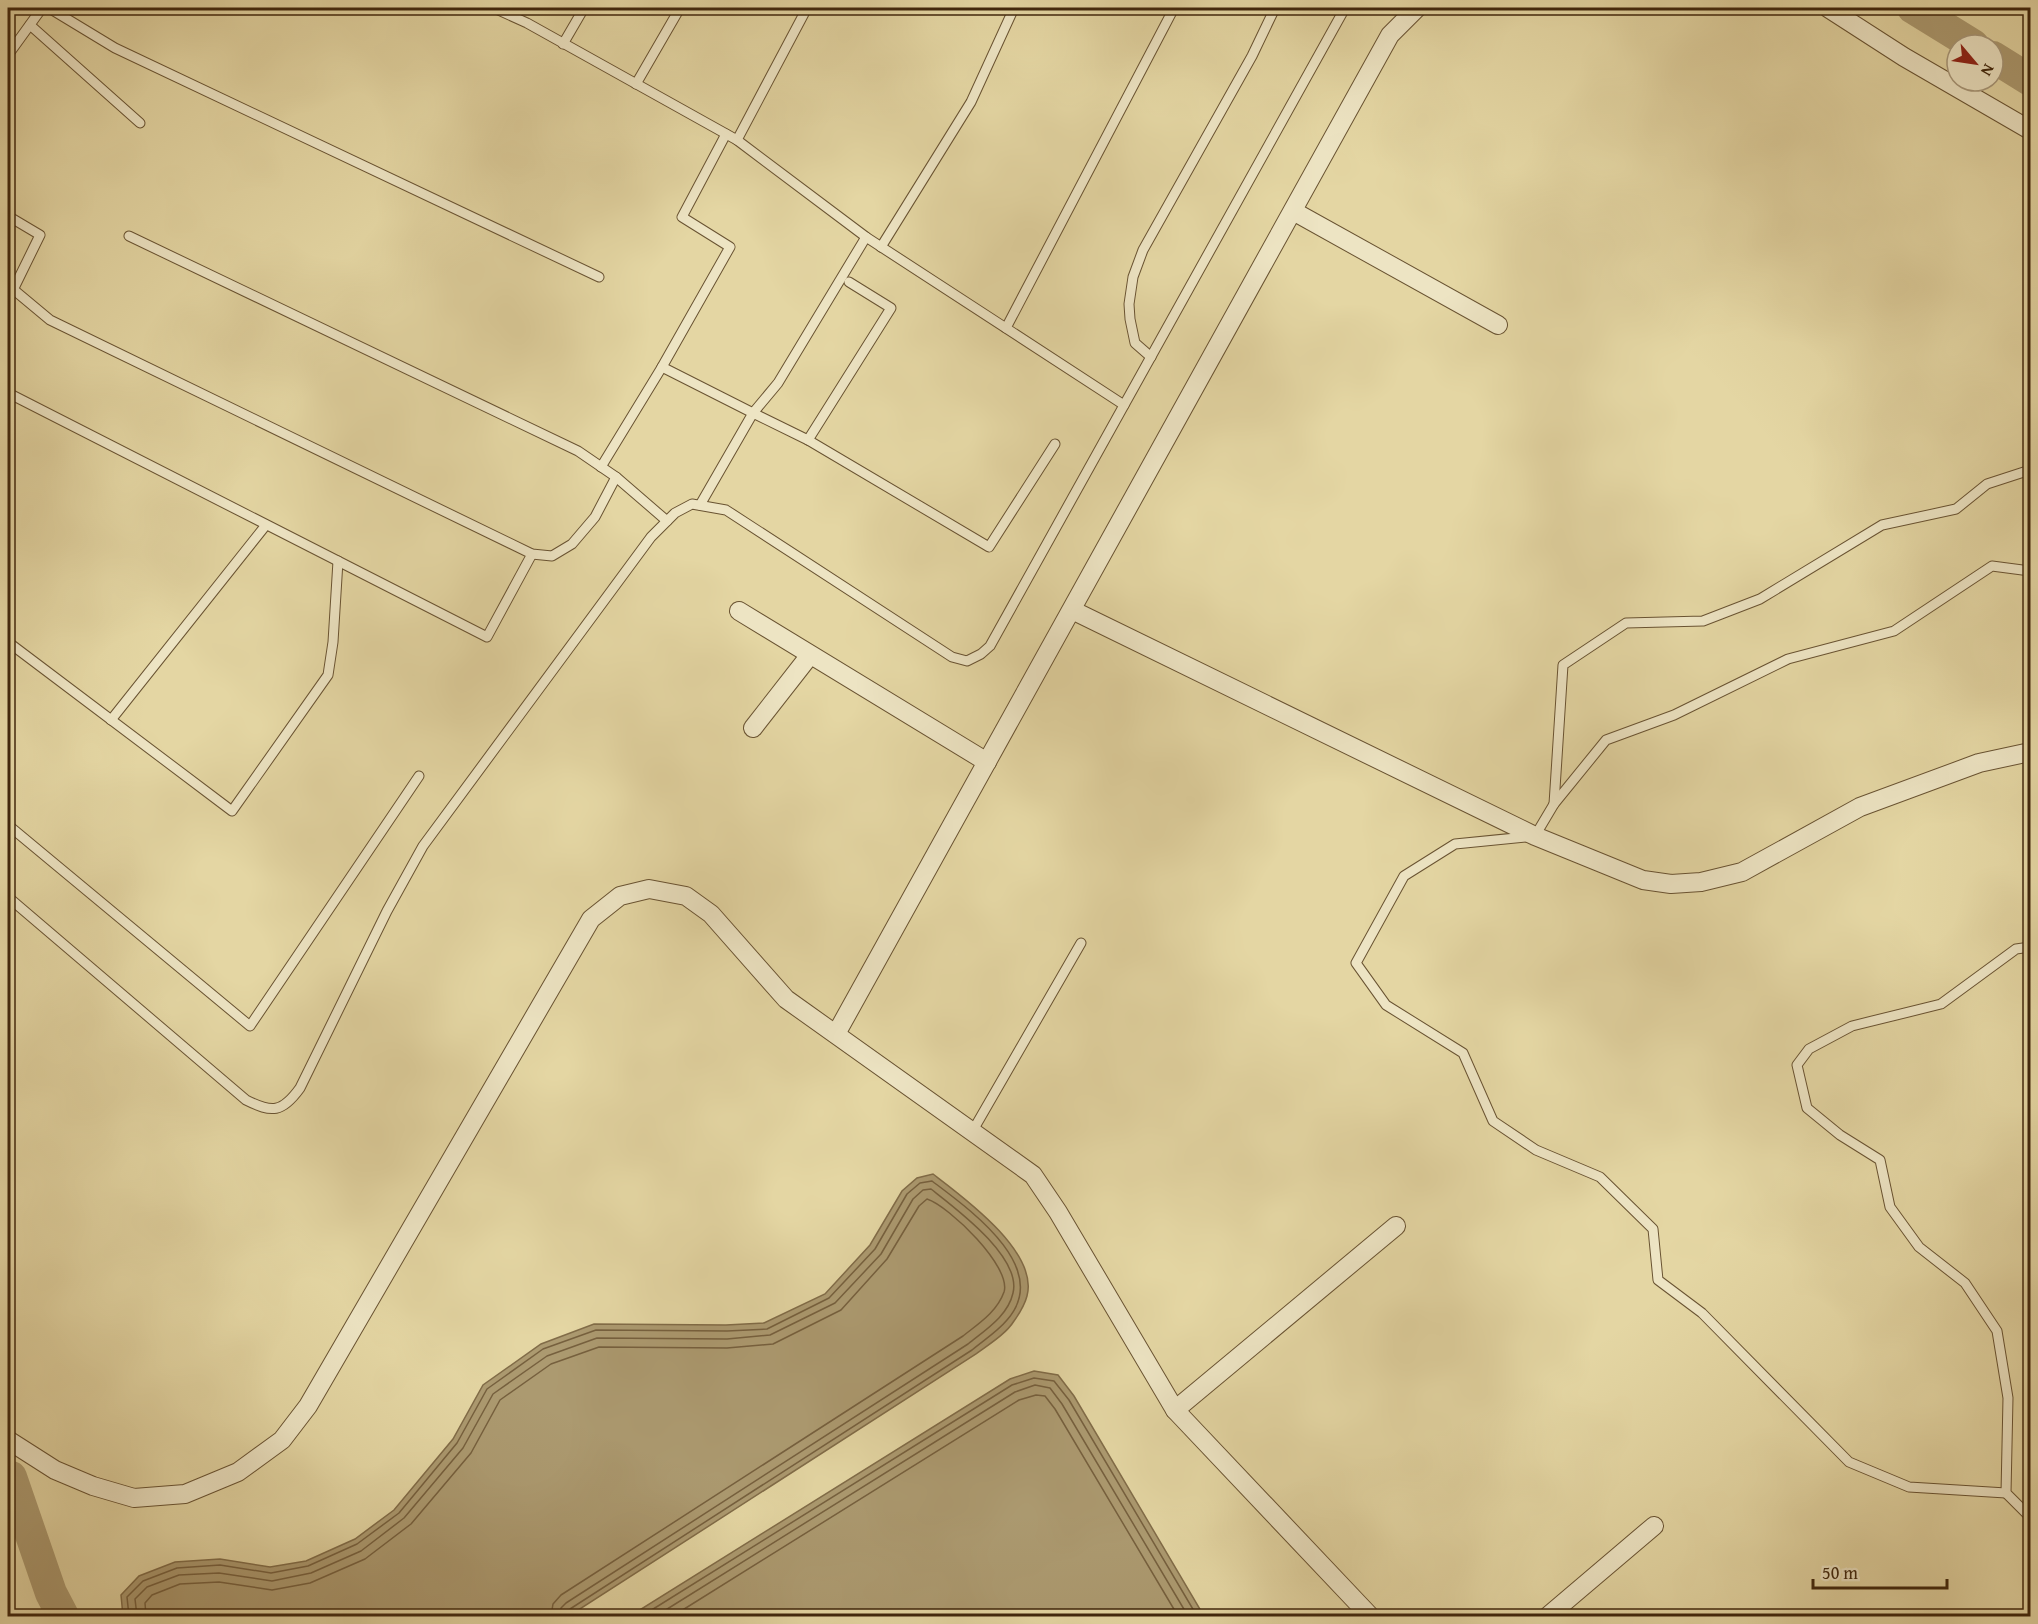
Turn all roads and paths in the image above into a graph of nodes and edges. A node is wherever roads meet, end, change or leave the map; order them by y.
1 (42, 8) edge
2 (49, 8) edge
3 (494, 8) edge
4 (584, 8) edge
5 (680, 8) edge
6 (807, 8) edge
7 (1014, 8) edge
8 (1174, 8) edge
9 (1275, 8) edge
10 (1345, 8) edge
11 (1418, 8) edge
12 (1828, 8) edge
13 (30, 25) junction
14 (563, 44) junction
15 (8, 55) edge
16 (636, 84) junction
17 (140, 123) dead end
18 (2031, 130) edge
19 (726, 134) junction
20 (737, 140) junction
21 (1293, 211) junction
22 (8, 216) edge
23 (129, 236) dead end
24 (866, 237) junction
25 (881, 247) junction
26 (599, 277) dead end
27 (849, 282) dead end
28 (10, 287) edge
29 (1498, 324) dead end
30 (1006, 328) junction
31 (1151, 357) junction
32 (662, 367) junction
33 (8, 401) edge
34 (1124, 405) junction
35 (753, 413) junction
36 (808, 440) junction
37 (1055, 444) dead end
38 (602, 467) junction
39 (2031, 470) edge
40 (616, 477) junction
41 (700, 505) junction
42 (667, 521) junction
43 (266, 525) junction
44 (532, 554) junction
45 (338, 561) junction
46 (2031, 571) edge
47 (1072, 610) junction
48 (739, 611) dead end
49 (8, 642) edge
50 (810, 655) junction
51 (111, 720) junction
52 (753, 728) dead end
53 (2031, 752) edge
54 (987, 762) junction
55 (419, 776) dead end
56 (1554, 804) junction
57 (8, 825) edge
58 (1535, 836) junction
59 (8, 897) edge
60 (1081, 943) dead end
61 (2031, 946) edge
62 (836, 1034) junction
63 (972, 1132) junction
64 (1396, 1226) dead end
65 (1175, 1410) junction
66 (8, 1440) edge
67 (2006, 1493) junction
68 (2031, 1517) edge
69 (1654, 1526) dead end
70 (8, 1607) edge
71 (17, 1617) edge
72 (1370, 1617) edge
73 (1548, 1617) edge

1 - 13 lane
2 - 26 lane
3 - 14 lane
4 - 14 lane
5 - 16 lane
6 - 20 lane
7 - 25 lane
8 - 30 lane
9 - 31 lane
10 - 31 lane
11 - 21 street
12 - 18 street
13 - 15 lane
13 - 17 lane
14 - 16 lane
16 - 19 lane
19 - 20 lane
19 - 32 lane
20 - 24 lane
21 - 29 street
21 - 47 street
22 - 28 lane
23 - 38 lane
24 - 25 lane
24 - 35 lane
25 - 30 lane
27 - 36 lane
28 - 44 lane
30 - 34 lane
31 - 34 lane
32 - 35 lane
32 - 38 lane
33 - 43 lane
34 - 41 lane
35 - 36 lane
35 - 41 lane
36 - 37 lane
38 - 40 lane
39 - 56 lane
40 - 42 lane
40 - 44 lane
41 - 42 lane
42 - 59 lane
43 - 45 lane
43 - 51 lane
44 - 45 lane
45 - 51 lane
46 - 56 lane
47 - 54 street
47 - 58 street
48 - 50 street
49 - 51 lane
50 - 52 street
50 - 54 street
53 - 58 street
54 - 62 street
55 - 57 lane
56 - 58 lane
58 - 67 lane
60 - 63 lane
61 - 67 lane
62 - 63 street
62 - 66 street
63 - 65 street
64 - 65 street
65 - 72 street
67 - 68 lane
69 - 73 street
70 - 71 path

